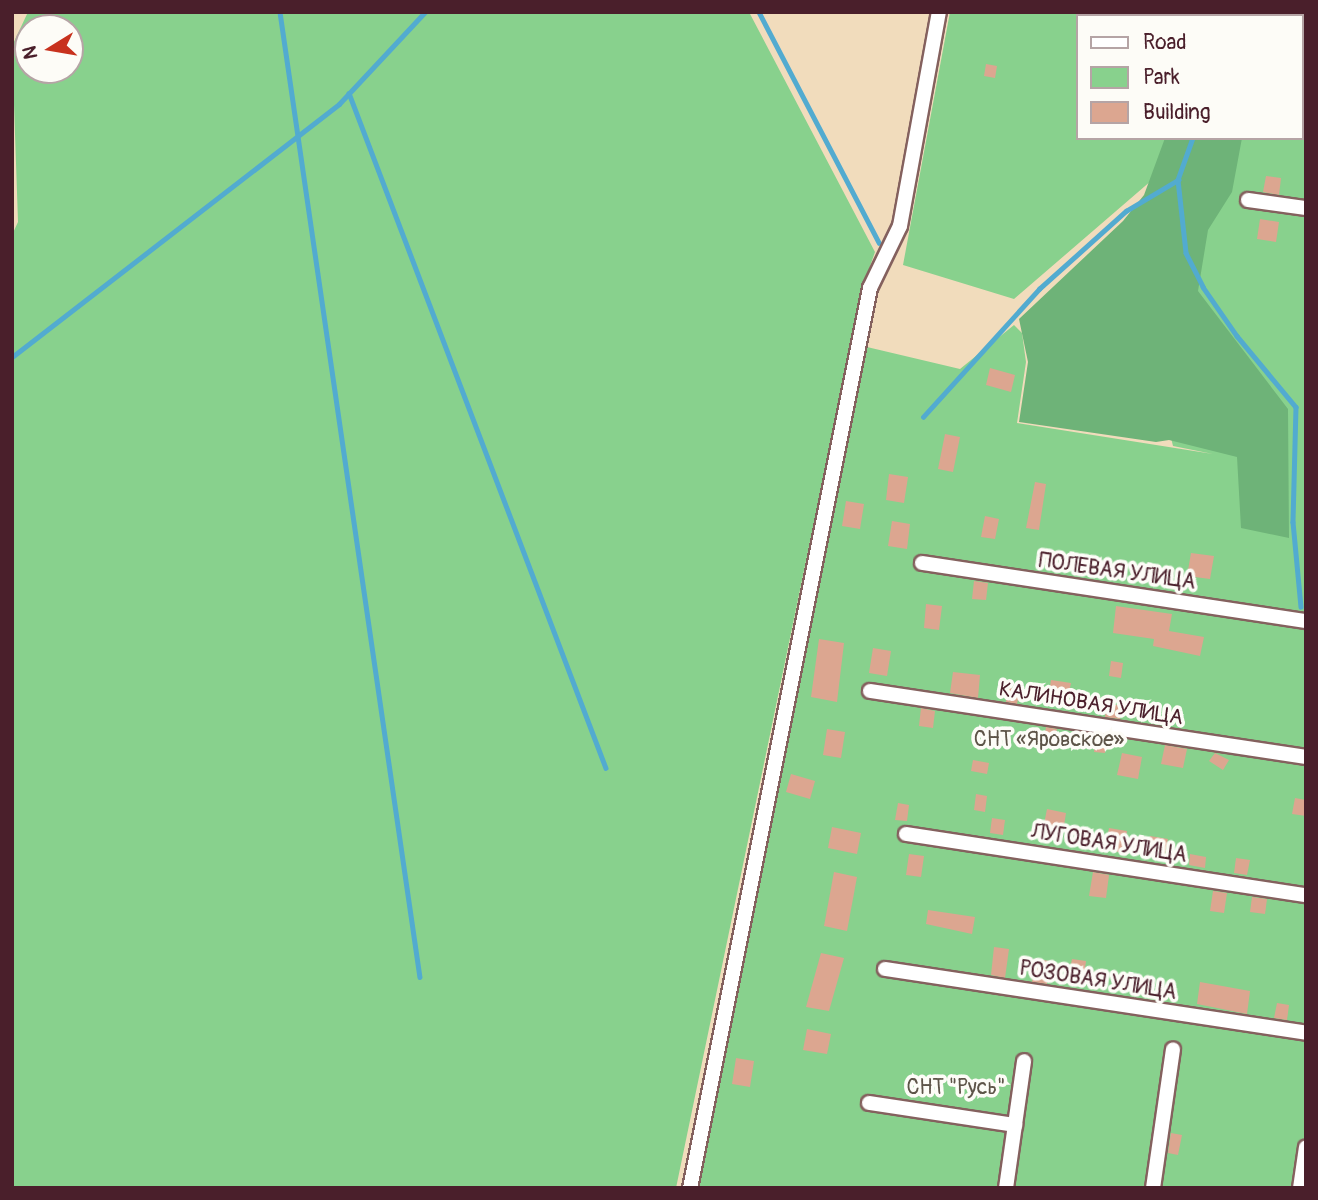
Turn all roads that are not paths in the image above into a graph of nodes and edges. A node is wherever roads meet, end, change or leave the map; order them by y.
1 (939, 12) edge
2 (1248, 200) dead end
3 (1306, 208) edge
4 (922, 563) dead end
5 (1306, 621) edge
6 (870, 691) dead end
7 (1306, 757) edge
8 (906, 834) dead end
9 (1306, 895) edge
10 (885, 969) dead end
11 (1306, 1033) edge
12 (1174, 1049) dead end
13 (1024, 1061) dead end
14 (869, 1103) dead end
15 (1015, 1125) junction
16 (1306, 1147) edge
17 (690, 1188) edge
18 (1006, 1188) edge
19 (1153, 1188) edge
20 (1300, 1188) edge

1 - 17 street
2 - 3 street
4 - 5 street, ПОЛЕВАЯ УЛИЦА
6 - 7 street, КАЛИНОВАЯ УЛИЦА
8 - 9 street, ЛУГОВАЯ УЛИЦА
10 - 11 street, РОЗОВАЯ УЛИЦА
12 - 19 street
13 - 15 street
14 - 15 street
15 - 18 street
16 - 20 street

